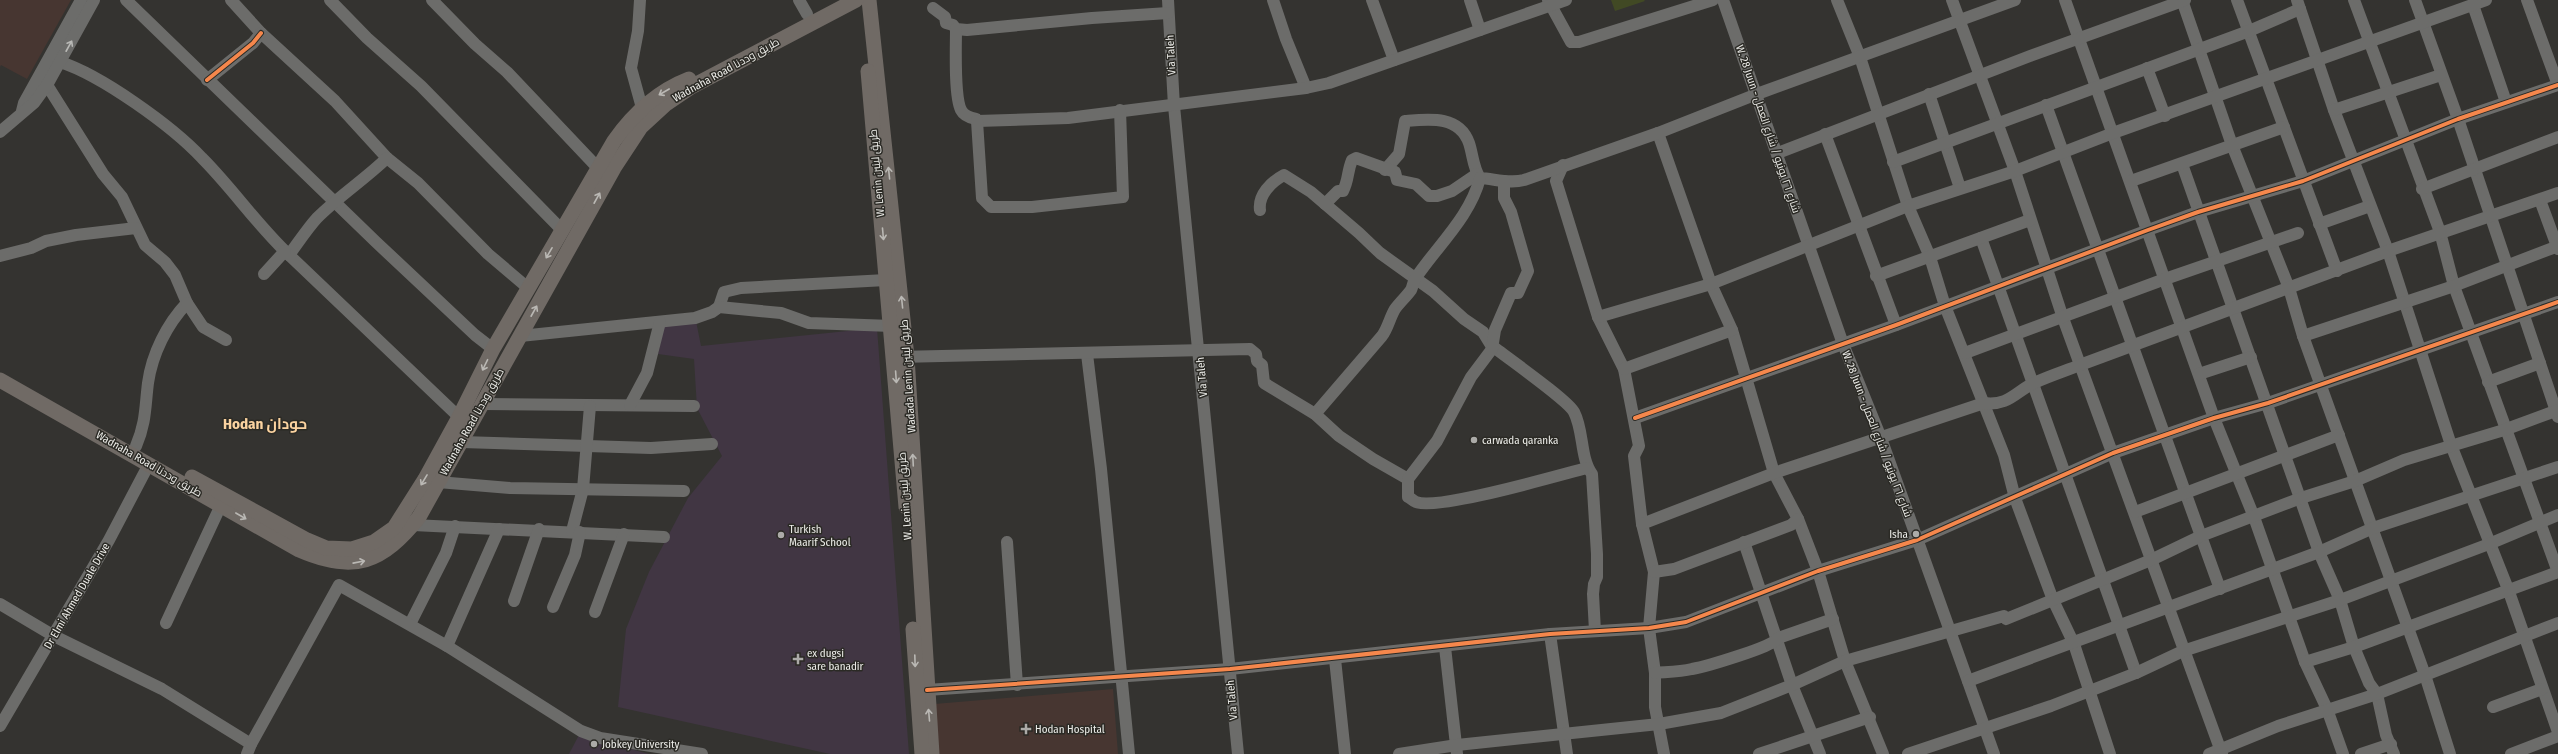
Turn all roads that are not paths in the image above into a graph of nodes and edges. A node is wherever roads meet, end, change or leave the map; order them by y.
1 (81, 0) edge
2 (94, 0) edge
3 (126, 0) edge
4 (231, 0) edge
5 (330, 0) edge
6 (432, 0) edge
7 (640, 0) edge
8 (799, 0) edge
9 (834, 0) edge
10 (856, 0) edge
11 (860, 0) edge
12 (869, 0) edge
13 (1168, 0) edge
14 (1273, 0) edge
15 (1372, 0) edge
16 (1470, 0) edge
17 (1566, 0) edge
18 (1713, 0) edge
19 (1723, 0) edge
20 (1837, 0) edge
21 (1952, 0) edge
22 (2015, 0) edge
23 (2065, 0) edge
24 (2183, 0) edge
25 (2238, 0) edge
26 (2354, 0) edge
27 (2415, 0) edge
28 (2486, 0) edge
29 (2527, 0) edge
30 (1549, 3) edge
31 (2298, 4) edge
32 (2473, 5) junction
33 (933, 8) dead end
34 (1168, 13) junction
35 (807, 14) junction
36 (1960, 19) junction
37 (2422, 23) junction
38 (956, 29) junction
39 (1480, 30) junction
40 (2249, 31) junction
41 (261, 33) junction
42 (2080, 38) junction
43 (2368, 43) junction
44 (2198, 47) junction
45 (1860, 57) junction
46 (1394, 60) junction
47 (2317, 61) junction
48 (60, 62) junction
49 (2147, 68) junction
50 (1981, 75) junction
51 (2441, 75) junction
52 (2268, 78) junction
53 (207, 80) junction
54 (47, 85) junction
55 (2096, 85) junction
56 (2558, 85) edge
57 (1306, 88) junction
58 (2387, 93) junction
59 (1757, 94) junction
60 (1929, 94) junction
61 (2216, 96) junction
62 (2506, 102) junction
63 (2046, 105) junction
64 (1174, 106) junction
65 (642, 108) junction
66 (1120, 110) junction
67 (2334, 110) junction
68 (22, 111) junction
69 (877, 111) junction
70 (1879, 114) junction
71 (2164, 116) junction
72 (2458, 119) junction
73 (977, 121) junction
74 (1997, 122) junction
75 (2284, 127) junction
76 (0, 132) edge
77 (1658, 133) junction
78 (2113, 133) junction
79 (1825, 134) junction
80 (2558, 137) edge
81 (1946, 142) junction
82 (2405, 142) junction
83 (2232, 145) junction
84 (2064, 152) junction
85 (1778, 153) junction
86 (387, 158) junction
87 (2354, 159) junction
88 (1893, 162) junction
89 (2182, 164) junction
90 (1563, 165) junction
91 (597, 167) junction
92 (2474, 168) junction
93 (1385, 170) junction
94 (2015, 170) junction
95 (1479, 176) junction
96 (1504, 180) junction
97 (2131, 181) junction
98 (2304, 181) junction
99 (1960, 188) junction
100 (2422, 189) junction
101 (2558, 193) edge
102 (2252, 196) junction
103 (2540, 200) junction
104 (335, 201) junction
105 (1325, 204) junction
106 (1908, 206) junction
107 (2370, 206) junction
108 (1260, 210) dead end
109 (2198, 212) junction
110 (2490, 215) junction
111 (2030, 220) junction
112 (2319, 224) junction
113 (1859, 225) junction
114 (136, 228) junction
115 (562, 230) junction
116 (2148, 230) junction
117 (2440, 232) junction
118 (2298, 233) dead end
119 (1980, 238) junction
120 (2273, 244) junction
121 (1808, 246) junction
122 (2558, 247) edge
123 (2098, 248) junction
124 (2388, 251) junction
125 (287, 253) junction
126 (0, 256) edge
127 (1930, 257) junction
128 (2217, 260) junction
129 (2508, 266) junction
130 (2047, 267) junction
131 (2337, 271) junction
132 (264, 274) dead end
133 (1876, 276) junction
134 (1415, 279) junction
135 (2165, 279) junction
136 (886, 280) junction
137 (1711, 284) junction
138 (1997, 286) junction
139 (2454, 286) junction
140 (528, 288) junction
141 (2290, 288) junction
142 (2115, 297) junction
143 (2405, 302) junction
144 (2558, 302) edge
145 (187, 303) junction
146 (1945, 306) junction
147 (719, 307) junction
148 (2233, 308) junction
149 (2524, 315) junction
150 (1598, 317) junction
151 (2064, 318) junction
152 (660, 322) junction
153 (1896, 325) junction
154 (892, 326) junction
155 (2183, 328) junction
156 (1732, 330) junction
157 (2472, 333) junction
158 (2016, 335) junction
159 (520, 336) junction
160 (2304, 336) junction
161 (226, 340) dead end
162 (1843, 344) junction
163 (1491, 345) junction
164 (2133, 346) junction
165 (493, 348) junction
166 (2422, 348) junction
167 (1199, 350) junction
168 (1965, 353) junction
169 (1087, 354) junction
170 (901, 357) junction
171 (2251, 357) junction
172 (2540, 363) junction
173 (2080, 365) junction
174 (0, 369) edge
175 (1624, 369) junction
176 (2199, 374) junction
177 (1747, 377) junction
178 (0, 380) edge
179 (2488, 382) junction
180 (2033, 384) junction
181 (2321, 384) junction
182 (1984, 403) junction
183 (2268, 403) junction
184 (484, 404) junction
185 (630, 404) junction
186 (590, 406) junction
187 (694, 406) dead end
188 (2557, 413) edge
189 (1315, 414) junction
190 (459, 417) junction
191 (1635, 418) junction
192 (2214, 418) junction
193 (2504, 430) junction
194 (2339, 435) junction
195 (2164, 436) junction
196 (1881, 438) junction
197 (462, 442) junction
198 (712, 444) dead end
199 (2451, 445) junction
200 (136, 446) junction
201 (585, 447) junction
202 (2113, 453) junction
203 (2285, 455) junction
204 (149, 464) junction
205 (2558, 467) edge
206 (1587, 468) junction
207 (1774, 473) junction
208 (2237, 474) junction
209 (2064, 475) junction
210 (2524, 478) junction
211 (1408, 479) junction
212 (2355, 481) junction
213 (438, 482) junction
214 (583, 489) junction
215 (684, 491) dead end
216 (2185, 494) junction
217 (2471, 494) junction
218 (2015, 498) junction
219 (2301, 498) junction
220 (221, 505) junction
221 (2135, 512) junction
222 (2558, 516) edge
223 (2254, 517) junction
224 (1798, 519) junction
225 (2540, 522) junction
226 (1642, 524) junction
227 (413, 525) junction
228 (455, 526) junction
229 (2373, 528) junction
230 (499, 529) junction
231 (539, 529) junction
232 (576, 532) junction
233 (624, 534) junction
234 (2201, 536) junction
235 (664, 537) dead end
236 (1917, 540) junction
237 (1007, 542) dead end
238 (1744, 542) junction
239 (2489, 544) junction
240 (2319, 552) junction
241 (2151, 560) junction
242 (2271, 568) junction
243 (1818, 571) junction
244 (1654, 572) junction
245 (2558, 572) edge
246 (2102, 580) junction
247 (2391, 580) junction
248 (2220, 589) junction
249 (2508, 589) junction
250 (1762, 592) junction
251 (2053, 600) junction
252 (2340, 600) junction
253 (514, 601) dead end
254 (0, 604) edge
255 (553, 607) dead end
256 (2168, 607) junction
257 (595, 612) dead end
258 (2288, 616) junction
259 (1833, 619) junction
260 (166, 623) dead end
261 (2558, 623) edge
262 (410, 624) junction
263 (2120, 626) junction
264 (1649, 628) junction
265 (2407, 628) junction
266 (1595, 631) junction
267 (1950, 632) junction
268 (1550, 634) junction
269 (54, 636) junction
270 (2525, 636) junction
271 (1778, 638) junction
272 (2074, 644) junction
273 (447, 646) junction
274 (1444, 647) junction
275 (2354, 647) junction
276 (2183, 651) junction
277 (1335, 660) junction
278 (1845, 661) junction
279 (2305, 662) junction
280 (1230, 670) junction
281 (1655, 673) junction
282 (2136, 673) junction
283 (2425, 675) junction
284 (1122, 677) junction
285 (1968, 681) junction
286 (1017, 685) junction
287 (1792, 685) junction
288 (2542, 689) junction
289 (927, 690) junction
290 (2090, 690) junction
291 (2377, 694) junction
292 (2493, 707) dead end
293 (2327, 709) junction
294 (1870, 717) junction
295 (1659, 724) junction
296 (0, 726) edge
297 (1985, 729) junction
298 (2558, 732) edge
299 (1565, 734) junction
300 (2558, 736) edge
301 (1814, 738) junction
302 (249, 749) edge
303 (1457, 749) edge
304 (2393, 749) edge
305 (1935, 750) edge
306 (2221, 752) edge
307 (702, 754) edge
308 (922, 754) edge
309 (932, 754) edge
310 (1129, 754) edge
311 (1238, 754) edge
312 (1345, 754) edge
313 (1399, 754) edge
314 (1567, 754) edge
315 (1664, 754) edge
316 (1759, 754) edge
317 (1820, 754) edge
318 (1883, 754) edge
319 (1908, 754) edge
320 (1994, 754) edge
321 (2110, 754) edge
322 (2209, 754) edge
323 (2343, 754) edge
324 (2361, 754) edge
325 (2450, 754) edge
326 (2511, 754) edge

1 - 68 street
48 -> 2 street
3 - 53 street
4 - 41 street
5 - 115 street
6 - 91 street
7 - 65 street
8 - 35 street
9 - 35 main road, Wadnaha Road طريق وددنا
159 -> 10 main road, Wadnaha Road طريق وددنا
11 - 69 main road, W. Lenin طريق لينين
12 - 69 main road, Wadada Lenin طريق لينين
13 - 34 street, Via Taleh
14 - 57 street
15 - 46 street
16 - 39 street
17 - 30 street
18 - 30 street
19 - 59 street, W. 28 Juun - شارع ٢٦ يونيو / شارع العمل
20 - 45 street
21 - 36 street
22 - 36 street
23 - 42 street
24 - 42 street
24 - 44 street
25 - 40 street
26 - 43 street
27 - 37 street
28 - 32 street
29 - 56 street
30 - 39 street
31 - 40 street
31 - 47 street
32 - 37 street
32 - 62 street
33 - 38 street
34 - 38 street
34 - 64 street, Via Taleh
35 -> 65 main road, Wadnaha Road طريق وددنا
36 - 45 street
36 - 50 street
37 - 43 street
37 - 51 street
38 - 73 street
39 - 46 street
40 - 44 street
40 - 52 street
41 - 53 street
41 - 86 street
42 - 50 street
42 - 55 street
43 - 47 street
43 - 58 street
44 - 49 street
44 - 61 street
45 - 59 street
45 - 70 street
46 - 57 street
47 - 52 street
47 - 67 street
48 - 54 street
48 - 125 street
49 - 55 street
49 - 71 street
50 - 60 street
50 - 74 street
51 - 58 street
51 - 72 street
52 - 61 street
52 - 75 street
53 - 104 street
54 - 68 street
54 - 114 street
55 - 63 street
55 - 78 street
56 - 62 street
57 - 64 street
58 - 67 street
58 - 82 street
59 - 77 street
59 - 85 street, W. 28 Juun - شارع ٢٦ يونيو / شارع العمل
60 - 70 street
60 - 81 street
61 - 71 street
61 - 83 street
62 - 72 street
63 - 74 street
63 - 84 street
64 - 66 street
64 - 167 street, Via Taleh
65 - 91 main road, Wadnaha Road طريق وددنا
66 - 73 street
66 - 73 street
67 - 87 street
68 - 76 street
69 -> 136 main road, W. Lenin طريق لينين
170 -> 69 main road, Wadada Lenin طريق لينين
70 - 79 street
70 - 88 street
71 - 78 street
72 - 82 street
72 - 92 street
74 - 81 street
74 - 94 street
75 - 83 street
75 - 98 street
77 - 90 street
77 - 137 street
78 - 84 street
78 - 97 street
79 - 85 street
79 - 113 street
80 - 92 street
81 - 88 street
81 - 99 street
82 - 87 street
82 - 100 street
83 - 89 street
83 - 102 street
84 - 94 street
84 - 123 street
85 - 121 street, W. 28 Juun - شارع ٢٦ يونيو / شارع العمل
86 - 104 street
86 - 140 street
87 - 98 street
87 - 107 street
88 - 106 street
89 - 97 street
89 - 109 street
90 - 96 street
90 - 150 street
91 - 115 main road, Wadnaha Road طريق وددنا
92 - 100 street
92 - 110 street
93 - 95 street
93 - 95 street
93 - 105 street
94 - 99 street
94 - 111 street
95 - 96 street
95 - 134 street
96 - 163 street
97 - 116 street
98 - 102 street
98 - 112 street
99 - 106 street
100 - 117 street
101 - 103 street
102 - 109 street
102 - 120 street
103 - 110 street
103 - 122 street
104 - 125 street
104 - 165 street
105 - 108 street
105 - 134 street
106 - 113 street
106 - 127 street
107 - 112 street
107 - 124 street
109 - 116 street
109 - 128 street
110 - 117 street
110 - 129 street
111 - 119 street
111 - 130 street
112 - 131 street
113 - 121 street
113 - 133 street
114 - 126 street
114 - 145 street
115 -> 140 main road, Wadnaha Road طريق وددنا
116 - 123 street
116 - 135 street
117 - 124 street
117 - 139 street
118 - 120 street
119 - 127 street
119 - 138 street
120 - 128 street
120 - 141 street
121 - 137 street
121 - 162 street, W. 28 Juun - شارع ٢٦ يونيو / شارع العمل
122 - 129 street
123 - 130 street
123 - 142 street
124 - 131 street
124 - 143 street
125 - 132 street
125 - 190 street
127 - 133 street
127 - 146 street
128 - 135 street
128 - 148 street
129 - 139 street
129 - 149 street
130 - 138 street
130 - 151 street
131 - 141 street
133 - 153 street
134 - 163 street
134 - 189 street
135 - 142 street
135 - 155 street
136 - 147 street
136 - 154 main road, W. Lenin طريق لينين
137 - 150 street
137 - 156 street
138 - 146 street
138 - 158 street
139 - 143 street
139 - 157 street
140 - 165 main road, Wadnaha Road طريق وددنا
141 - 148 street
141 - 160 street
142 - 151 street
142 - 164 street
143 - 160 street
143 - 166 street
144 - 149 street
145 - 161 street
145 - 200 street
146 - 153 street
146 - 168 street
147 - 152 street
147 - 154 street
148 - 155 street
148 - 171 street
149 - 157 street
149 - 172 street
150 - 175 street
151 - 158 street
151 - 173 street
152 - 159 street
152 - 185 street
153 - 162 street
154 - 170 main road, W. Lenin طريق لينين
155 - 164 street
155 - 176 street
156 - 175 street
156 - 177 street
157 - 166 street
157 - 179 street
158 - 168 street
158 - 180 street
159 - 184 main road, Wadnaha Road طريق وددنا
160 - 181 street
162 - 177 street
162 - 196 street, W. 28 Juun - شارع ٢٦ يونيو / شارع العمل
163 - 206 street
163 - 211 street
164 - 173 street
164 - 195 street
165 -> 190 main road, Wadnaha Road طريق وددنا
166 - 181 street
166 - 199 street
167 - 169 street
167 - 189 street
167 - 280 street, Via Taleh
168 - 182 street
169 - 170 street
169 - 284 street
289 -> 170 main road, Wadada Lenin طريق لينين
170 -> 308 main road, W. Lenin طريق لينين
171 - 176 street
171 - 183 street
172 - 179 street
172 - 188 street
173 - 180 street
173 - 202 street
174 - 200 main road, Wadnaha Road طريق وددنا
175 - 191 street
176 - 192 street
177 - 191 street
177 - 207 street
178 - 204 main road, Wadnaha Road طريق وددنا
179 - 193 street
180 - 182 street
180 - 209 street
181 - 183 street
181 - 194 street
182 - 196 street
182 - 218 street
183 - 192 street
183 - 203 street
184 - 186 street
184 - 197 main road, Wadnaha Road طريق وددنا
185 - 186 street
185 - 187 street
186 - 201 street
188 - 193 street
189 - 211 street
190 -> 200 main road, Wadnaha Road طريق وددنا
191 - 226 street
192 - 195 street
192 - 208 street
193 - 199 street
193 - 210 street
194 - 203 street
194 - 212 street
195 - 202 street
195 - 216 street
196 - 207 street
196 - 236 street, W. 28 Juun - شارع ٢٦ يونيو / شارع العمل
197 - 201 street
197 - 213 main road, Wadnaha Road طريق وددنا
198 - 201 street
199 - 212 street
199 - 217 street
201 - 214 street
202 - 209 street
202 - 221 street
203 - 208 street
203 - 219 street
204 - 220 main road, Wadnaha Road طريق وددنا
204 - 269 street, Dr Elmi Ahmed Duale Drive
205 - 210 street
206 - 211 street
206 - 266 street
207 - 224 street
207 - 226 street
208 - 216 street
208 - 223 street
209 - 218 street
209 - 246 street
210 - 217 street
210 - 225 street
212 - 219 street
212 - 229 street
213 - 214 street
213 - 227 main road, Wadnaha Road طريق وددنا
214 - 215 street
214 - 232 street
216 - 221 street
216 - 234 street
217 - 229 street
217 - 239 street
218 - 236 street
218 - 251 street
219 - 223 street
219 - 240 street
220 -> 227 main road, Wadnaha Road طريق وددنا
220 - 260 street
221 - 241 street
222 - 225 street
223 - 234 street
223 - 242 street
224 - 238 street
224 - 243 street
225 - 239 street
225 - 245 street
226 - 244 street
227 - 228 street
228 - 230 street
228 - 262 street
229 - 240 street
229 - 247 street
230 - 231 street
230 - 273 street
231 - 232 street
231 - 253 street
232 - 233 street
232 - 255 street
233 - 235 street
233 - 257 street
234 - 241 street
234 - 248 street
236 - 243 street
236 - 267 street, W. 28 Juun - شارع ٢٦ يونيو / شارع العمل
237 - 286 street
238 - 244 street
238 - 250 street
239 - 247 street
239 - 249 street
240 - 242 street
240 - 252 street
241 - 246 street
241 - 256 street
242 - 248 street
242 - 258 street
243 - 250 street
243 - 259 street
244 - 264 street
245 - 249 street
246 - 251 street
246 - 263 street
247 - 252 street
247 - 265 street
248 - 256 street
249 - 265 street
249 - 270 street
250 - 264 street
250 - 271 street
251 - 267 street
251 - 272 street
252 - 258 street
252 - 275 street
254 - 269 street
256 - 263 street
256 - 276 street
258 - 276 street
258 - 279 street
259 - 271 street
259 - 278 street
261 - 270 street
262 - 273 street
262 - 302 street
263 - 272 street
263 - 282 street
264 - 266 street
264 - 281 street
265 - 275 street
265 - 283 street
266 - 268 street
267 - 278 street
267 - 285 street, W. 28 Juun - شارع ٢٦ يونيو / شارع العمل
268 - 274 street
268 - 299 street
269 - 296 street, Dr Elmi Ahmed Duale Drive
269 - 302 street
270 - 283 street
270 - 288 street
271 - 281 street
271 - 287 street
272 - 285 street
272 - 290 street
273 - 307 street
274 - 277 street
274 - 303 street
275 - 279 street
275 - 291 street
276 - 282 street
276 - 306 street
277 - 280 street
277 - 312 street
278 - 287 street
278 - 294 street
279 - 293 street
280 - 284 street
280 - 311 street, Via Taleh
281 - 295 street
282 - 290 street
283 - 291 street
283 - 325 street
284 - 286 street
284 - 310 street
285 - 297 street, W. 28 Juun - شارع ٢٦ يونيو / شارع العمل
286 - 289 street
287 - 295 street
287 - 301 street
288 - 292 street
288 - 298 street
309 -> 289 main road, Wadada Lenin طريق لينين
290 - 297 street
290 - 321 street
291 - 293 street
291 - 304 street
293 - 306 street
293 - 323 street
294 - 301 street
294 - 318 street
295 - 299 street
295 - 315 street
297 - 305 street
297 - 320 street, W. 28 Juun - شارع ٢٦ يونيو / شارع العمل
299 - 303 street
299 - 314 street
300 - 326 street
301 - 316 street
301 - 317 street
303 - 313 street
304 - 324 street
305 - 319 street
306 - 322 street

